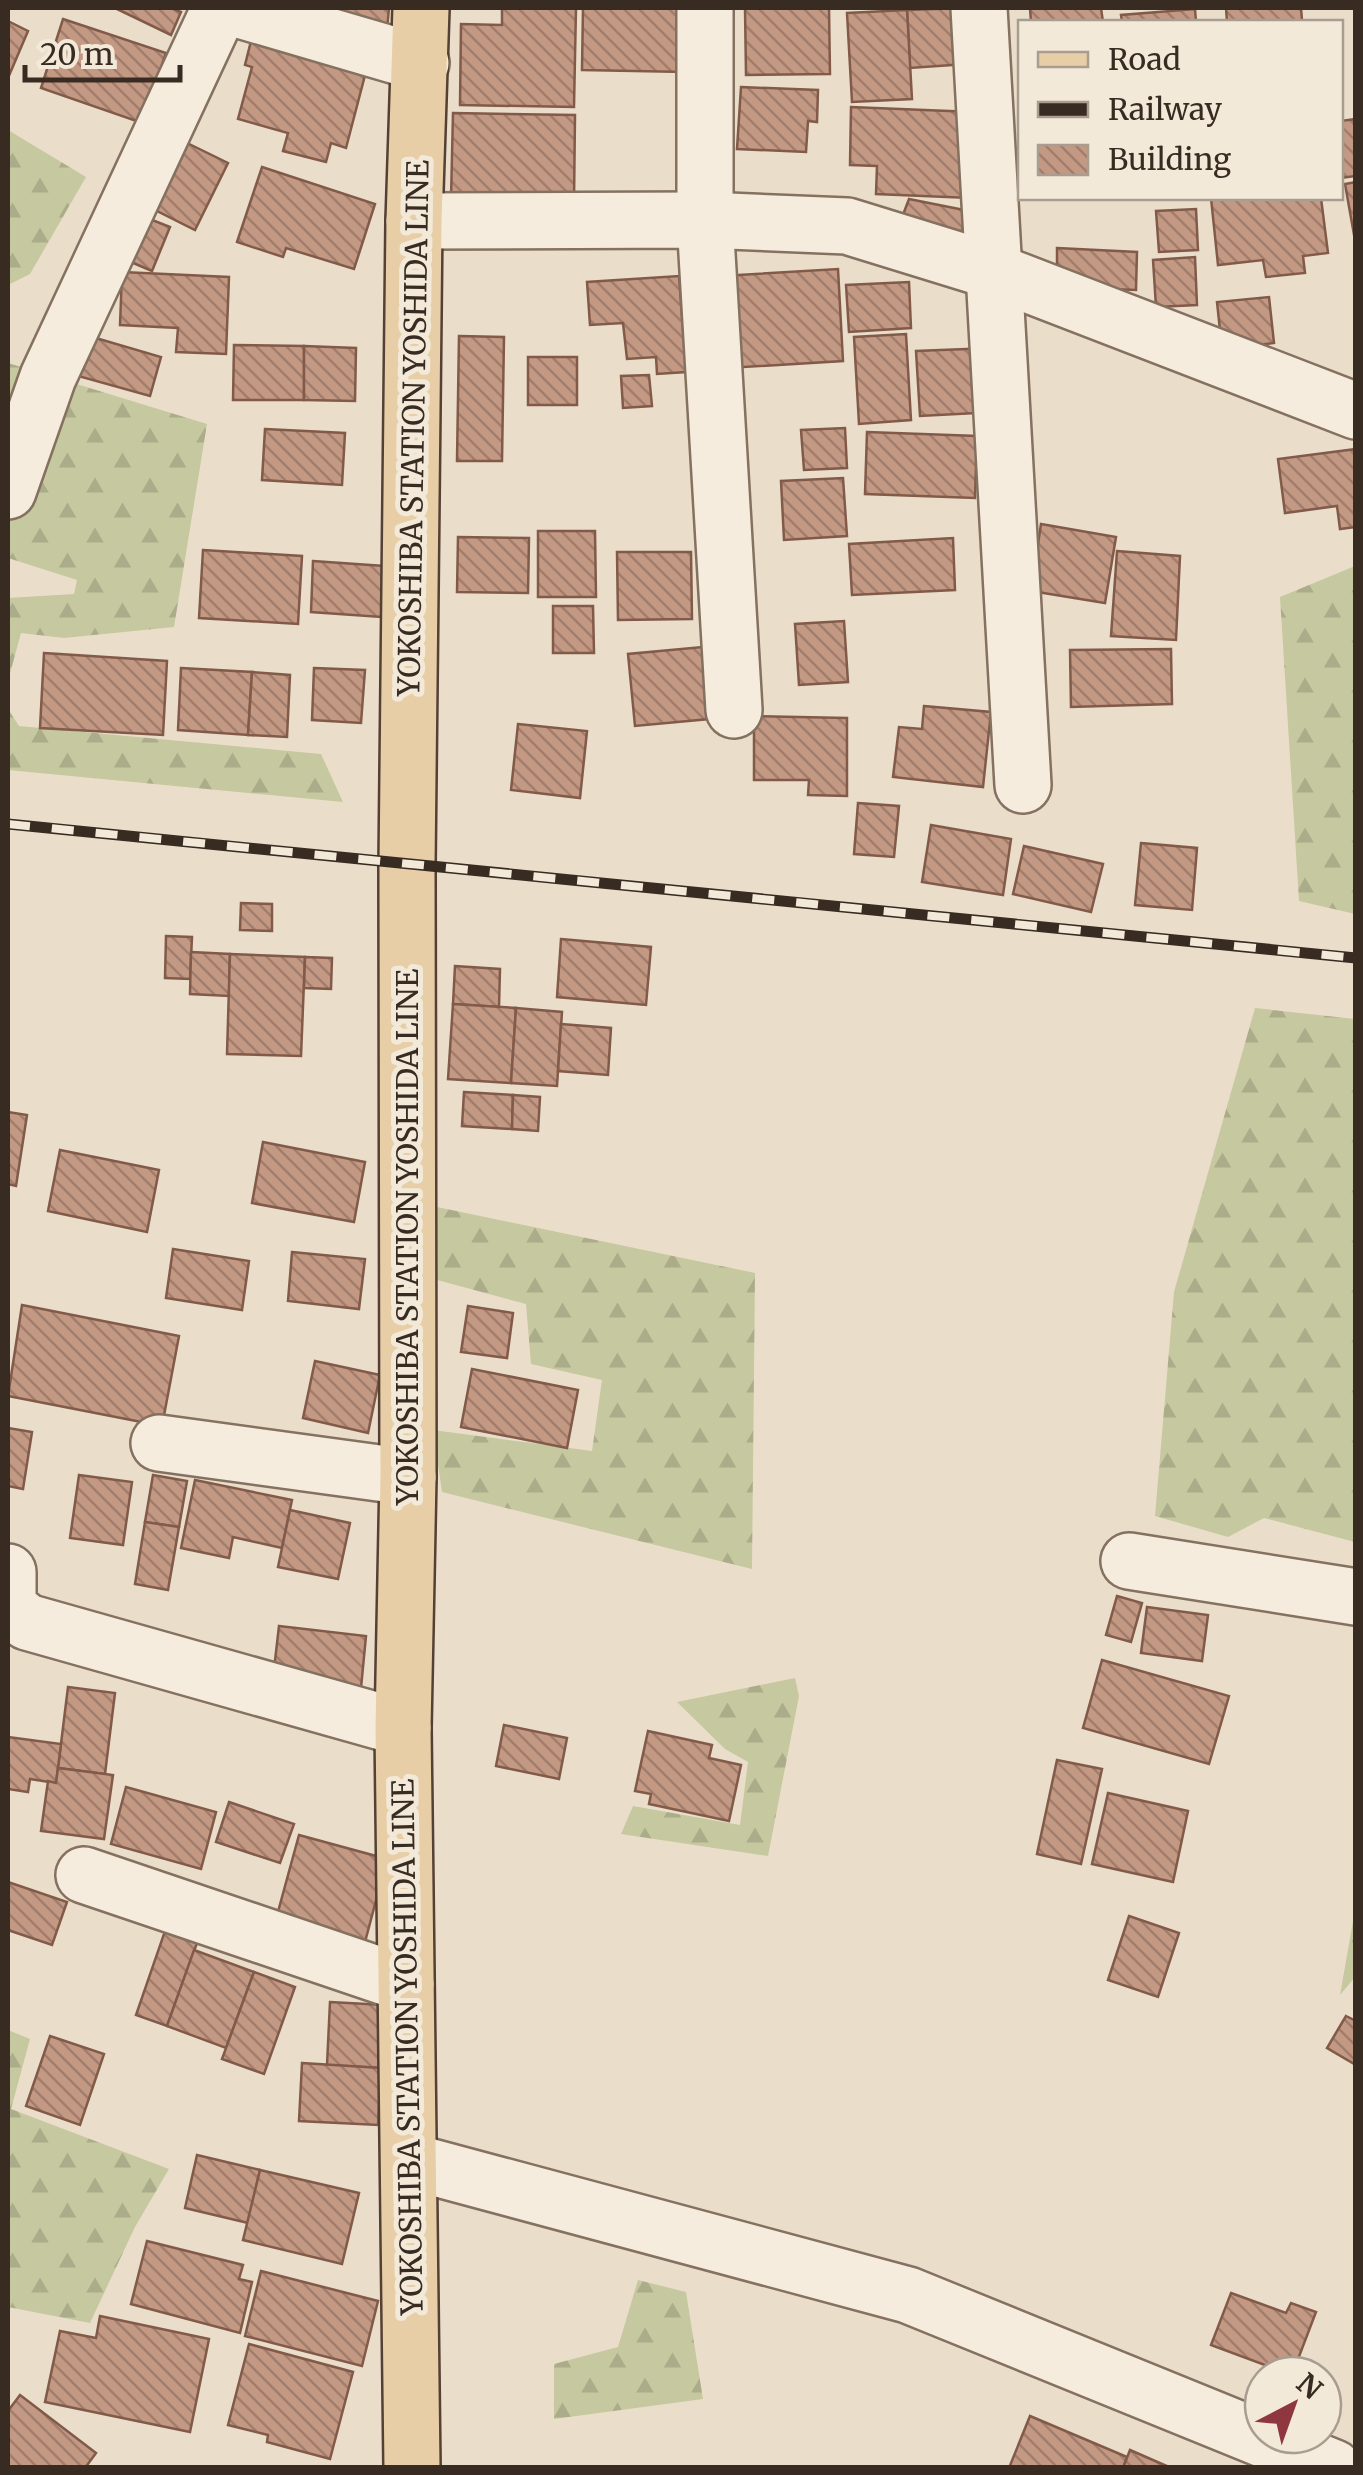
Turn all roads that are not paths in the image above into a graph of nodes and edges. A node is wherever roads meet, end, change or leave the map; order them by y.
1 (220, 8) edge
2 (233, 8) edge
3 (421, 8) edge
4 (706, 8) edge
5 (980, 8) edge
6 (421, 63) junction
7 (705, 220) junction
8 (414, 221) junction
9 (993, 271) junction
10 (1356, 411) edge
11 (8, 491) edge
12 (734, 710) dead end
13 (1024, 785) dead end
14 (159, 1442) dead end
15 (408, 1477) junction
16 (1129, 1560) dead end
17 (8, 1572) edge
18 (1356, 1597) edge
19 (402, 1728) junction
20 (84, 1875) dead end
21 (406, 1984) junction
22 (408, 2161) junction
23 (412, 2468) edge
24 (1334, 2468) edge

1 - 11 street
2 - 6 street
3 - 6 main road, YOKOSHIBA STATION YOSHIDA LINE
4 - 7 street
5 - 9 street
6 - 8 main road, YOKOSHIBA STATION YOSHIDA LINE
7 - 8 street
7 - 9 street
7 - 12 street
8 - 15 main road, YOKOSHIBA STATION YOSHIDA LINE
9 - 10 street
9 - 13 street
14 - 15 street
15 - 19 main road, YOKOSHIBA STATION YOSHIDA LINE
16 - 18 street
17 - 19 street
19 - 21 main road, YOKOSHIBA STATION YOSHIDA LINE
20 - 21 street
21 - 22 main road, YOKOSHIBA STATION YOSHIDA LINE
22 - 23 main road, YOKOSHIBA STATION YOSHIDA LINE
22 - 24 street

